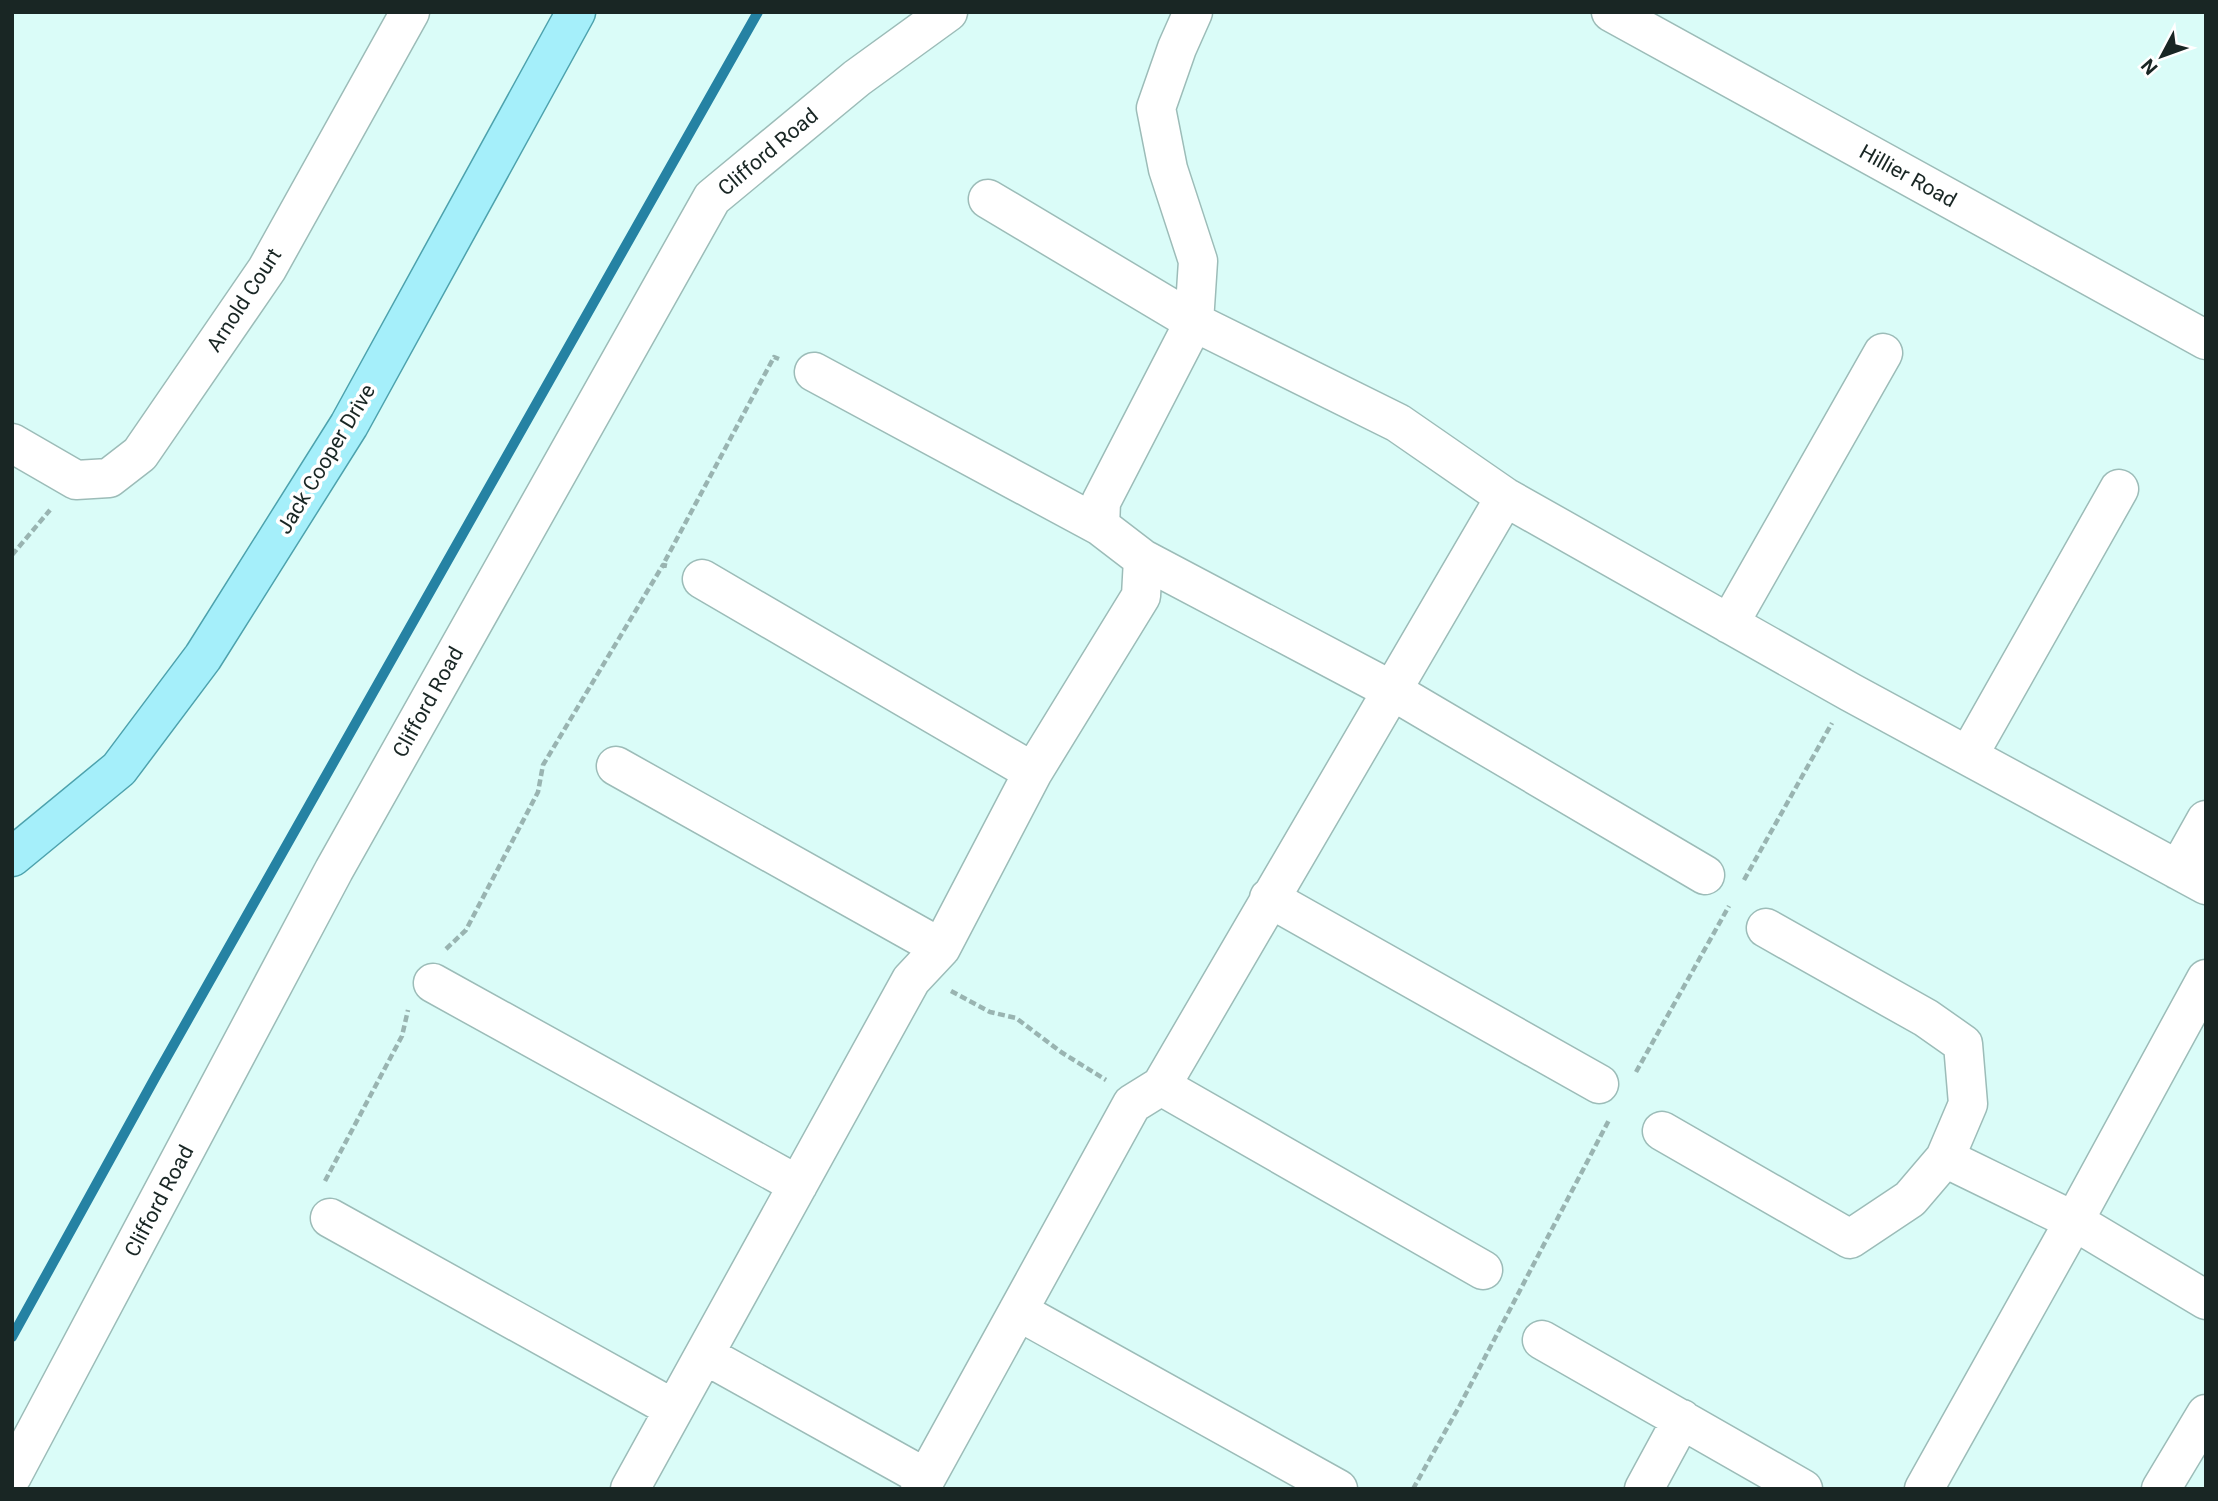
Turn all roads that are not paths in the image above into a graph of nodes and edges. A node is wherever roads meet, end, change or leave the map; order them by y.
1 (410, 12) edge
2 (576, 12) edge
3 (948, 12) edge
4 (1193, 12) edge
5 (1611, 12) edge
6 (988, 199) dead end
7 (1194, 322) junction
8 (2206, 340) edge
9 (1883, 354) dead end
10 (814, 372) road end
11 (12, 443) edge
12 (2119, 489) dead end
13 (1505, 497) junction
14 (1100, 526) junction
15 (1143, 559) junction
16 (702, 579) road end
17 (1729, 624) junction
18 (1391, 690) junction
19 (1968, 756) junction
20 (616, 766) dead end
21 (1032, 772) junction
22 (2206, 820) edge
23 (12, 857) edge
24 (1705, 875) dead end
25 (2192, 877) edge
26 (1269, 898) junction
27 (1766, 928) dead end
28 (941, 948) junction
29 (2206, 979) edge
30 (433, 983) road end
31 (1599, 1084) dead end
32 (1161, 1086) junction
33 (1662, 1131) dead end
34 (1945, 1158) junction
35 (799, 1185) junction
36 (330, 1217) road end
37 (2074, 1221) junction
38 (1483, 1270) dead end
39 (2206, 1300) edge
40 (1018, 1311) junction
41 (1542, 1340) dead end
42 (705, 1355) junction
43 (674, 1409) junction
44 (1682, 1419) junction
45 (2201, 1432) edge
46 (12, 1476) edge
47 (923, 1484) edge
48 (629, 1489) edge
49 (1338, 1489) edge
50 (1644, 1489) edge
51 (1803, 1489) edge
52 (1924, 1489) edge
53 (2161, 1489) edge

1 - 11 street, Arnold Court
2 - 23 main road, Jack Cooper Drive
3 - 46 street, Clifford Road
4 - 7 street
5 - 8 street, Hillier Road
6 - 7 street
7 - 13 street
7 - 14 street
9 - 17 street
10 - 14 street
12 - 19 street
13 - 17 street
13 - 18 street
14 - 15 street
15 - 18 street
15 - 21 street
16 - 21 street
17 - 19 street
18 - 24 street
18 - 26 street
19 - 25 street
20 - 28 street
21 - 28 street
22 - 25 street
26 - 31 street
26 - 32 street
27 - 34 street
28 - 35 street
29 - 37 street
30 - 35 street
32 - 38 street
32 - 40 street
33 - 34 street
34 - 37 street
35 - 42 street
36 - 43 street
37 - 39 street
37 - 52 street
40 - 47 street
40 - 49 street
41 - 44 street
42 - 43 street
42 - 47 street
43 - 48 street
44 - 50 street
44 - 51 street
45 - 53 street

